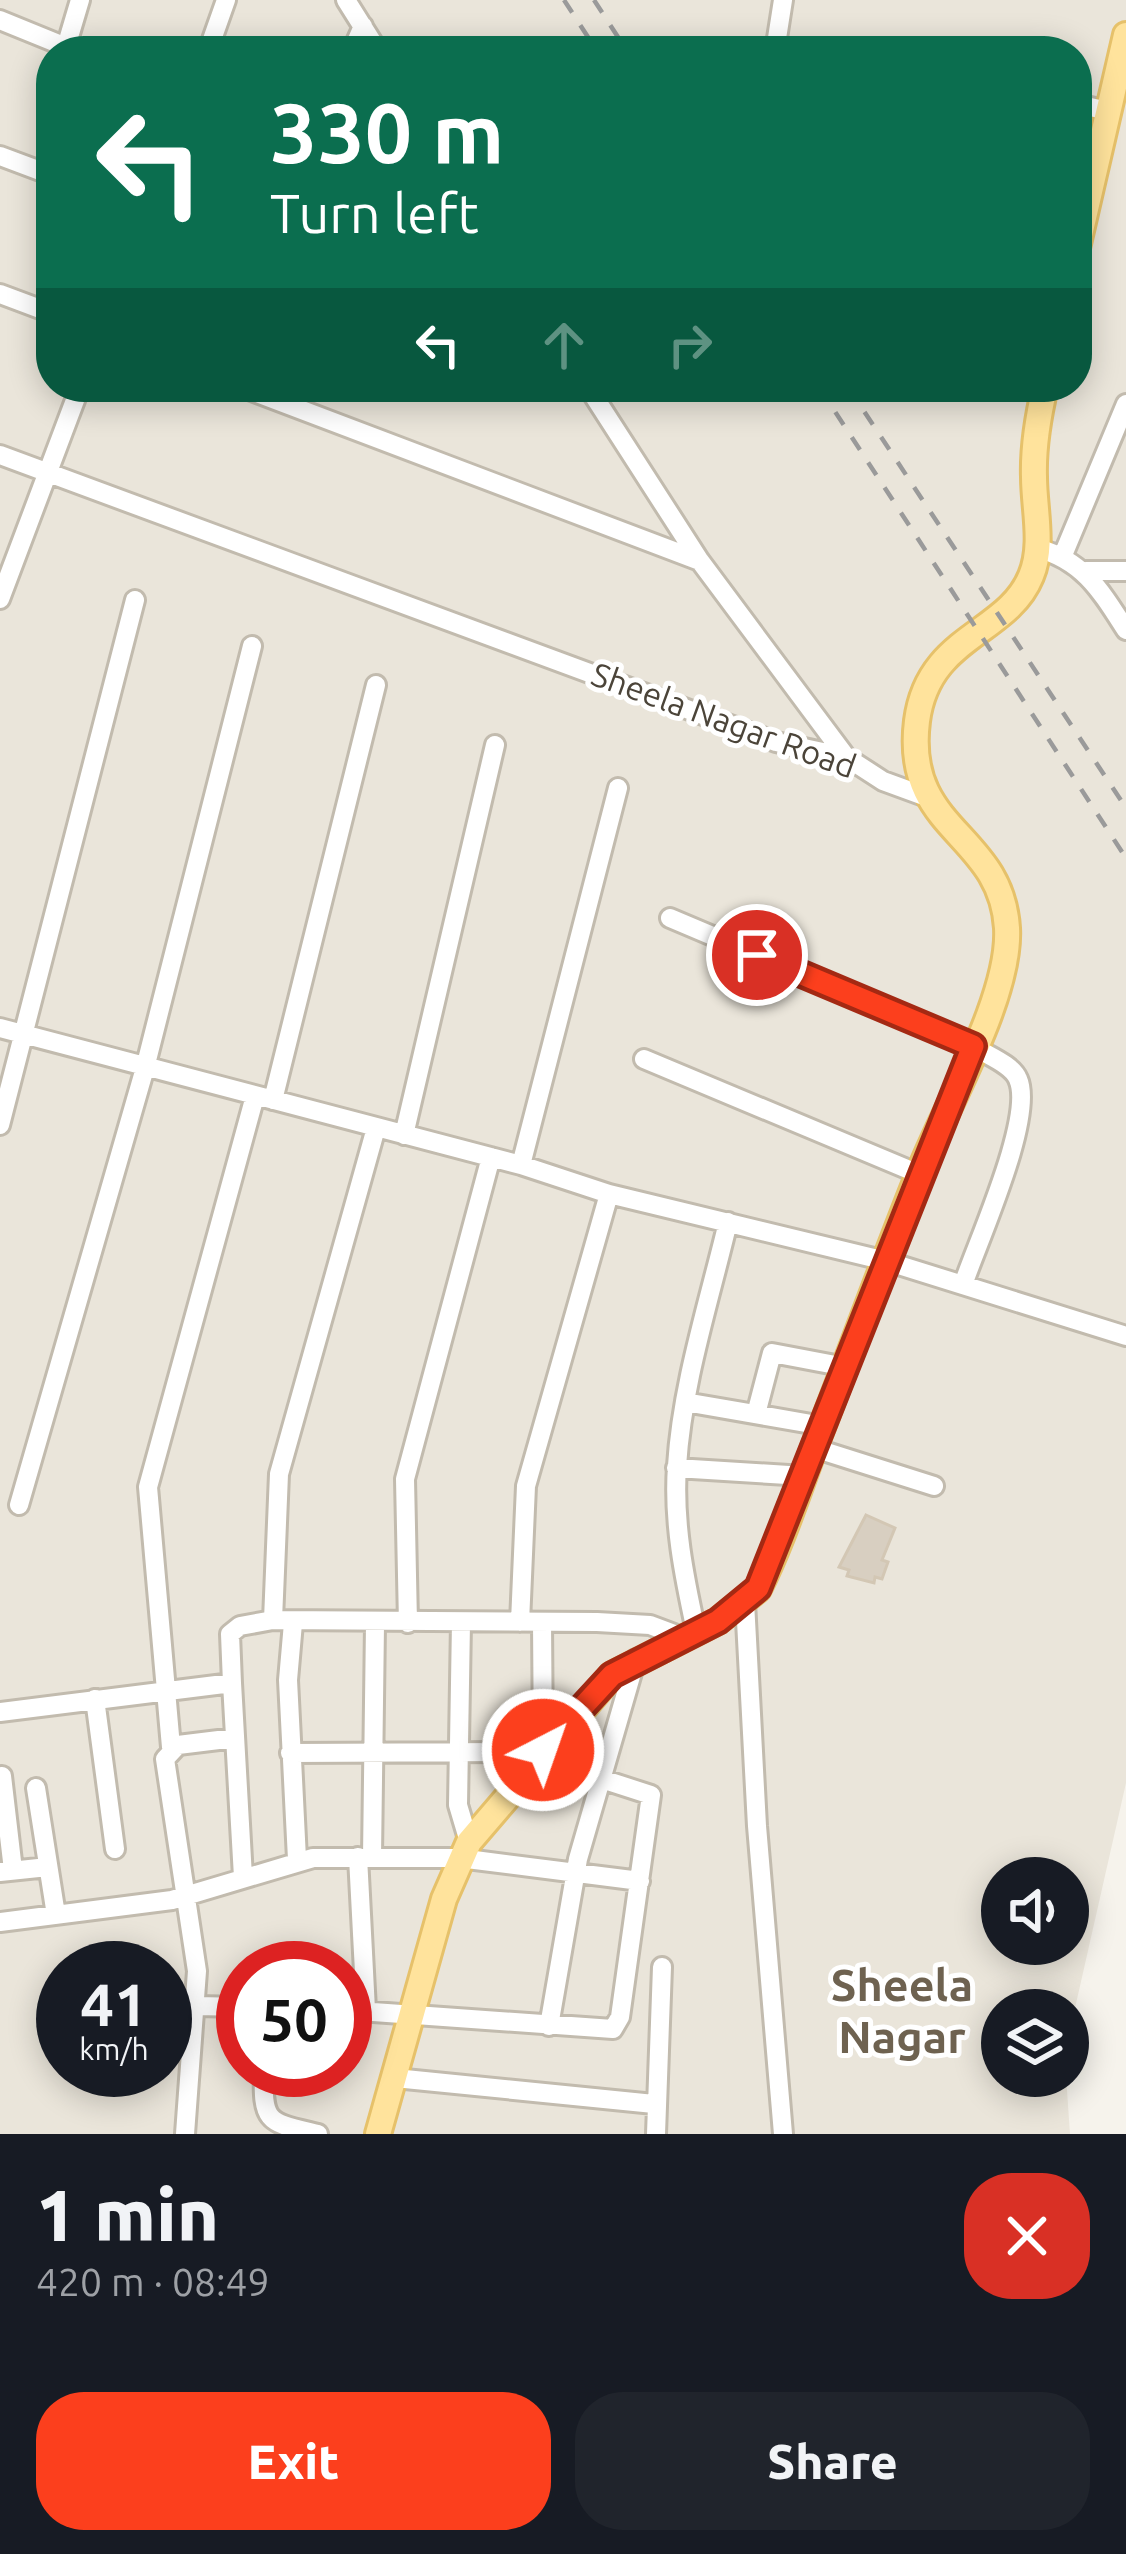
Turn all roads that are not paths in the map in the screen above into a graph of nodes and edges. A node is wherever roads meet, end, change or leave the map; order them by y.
1 (80, 0) edge
2 (226, 0) edge
3 (346, 0) edge
4 (783, 0) edge
5 (0, 20) edge
6 (363, 26) junction
7 (39, 36) edge
8 (73, 36) edge
9 (213, 36) edge
10 (359, 36) edge
11 (369, 36) edge
12 (777, 36) edge
13 (1126, 38) edge
14 (1092, 107) edge
15 (1108, 111) junction
16 (0, 156) edge
17 (36, 169) edge
18 (1092, 182) edge
19 (0, 294) edge
20 (36, 307) edge
21 (75, 402) edge
22 (281, 402) edge
23 (598, 402) edge
24 (1043, 402) edge
25 (1126, 404) edge
26 (0, 455) edge
27 (49, 472) junction
28 (1037, 548) junction
29 (1063, 555) junction
30 (700, 561) junction
31 (1086, 571) junction
32 (1126, 571) edge
33 (0, 599) edge
34 (135, 600) dead end
35 (1126, 630) edge
36 (252, 646) dead end
37 (376, 685) dead end
38 (495, 745) dead end
39 (846, 758) junction
40 (618, 788) dead end
41 (924, 796) junction
42 (670, 918) dead end
43 (0, 1028) edge
44 (25, 1036) junction
45 (973, 1046) junction
46 (644, 1059) dead end
47 (146, 1068) junction
48 (264, 1098) junction
49 (0, 1125) edge
50 (376, 1128) junction
51 (404, 1135) junction
52 (490, 1157) junction
53 (521, 1165) junction
54 (919, 1174) junction
55 (609, 1193) junction
56 (728, 1222) junction
57 (886, 1261) junction
58 (962, 1285) junction
59 (1126, 1336) edge
60 (846, 1367) junction
61 (685, 1402) junction
62 (756, 1414) junction
63 (818, 1437) junction
64 (676, 1468) junction
65 (804, 1476) junction
66 (934, 1486) dead end
67 (19, 1505) dead end
68 (745, 1602) junction
69 (283, 1622) junction
70 (461, 1622) junction
71 (520, 1622) junction
72 (542, 1622) junction
73 (407, 1623) junction
74 (375, 1624) junction
75 (689, 1634) junction
76 (636, 1659) junction
77 (232, 1683) junction
78 (164, 1690) junction
79 (95, 1700) junction
80 (0, 1712) edge
81 (235, 1738) junction
82 (172, 1747) junction
83 (374, 1750) junction
84 (459, 1751) junction
85 (540, 1753) junction
86 (290, 1754) junction
87 (2, 1776) edge
88 (602, 1778) junction
89 (36, 1788) dead end
90 (115, 1849) dead end
91 (464, 1850) junction
92 (365, 1857) junction
93 (297, 1859) junction
94 (48, 1867) junction
95 (6, 1871) edge
96 (576, 1872) junction
97 (243, 1877) junction
98 (640, 1881) junction
99 (189, 1896) junction
100 (56, 1916) junction
101 (0, 1922) edge
102 (366, 1941) edge
103 (662, 1967) dead end
104 (197, 2006) junction
105 (216, 2006) edge
106 (372, 2010) edge
107 (416, 2012) junction
108 (550, 2026) junction
109 (395, 2078) junction
110 (264, 2097) edge
111 (654, 2104) junction
112 (185, 2134) edge
113 (318, 2134) edge
114 (378, 2134) edge
115 (656, 2134) edge
116 (784, 2134) edge

1 - 8 street
2 - 9 street
3 - 6 street
4 - 12 street
5 - 7 street
6 - 10 street
6 - 11 street
13 - 15 main road
14 - 15 street
15 - 18 main road
16 - 17 street
19 - 20 street
21 - 27 street
22 - 30 street
23 - 30 street
24 - 28 main road
25 - 29 street
26 - 27 street, Sheela Nagar Road
27 - 33 street
27 - 39 street, Sheela Nagar Road
28 - 29 street
28 - 41 main road
29 - 31 street
30 - 39 street
31 - 32 street
31 - 35 street
34 - 44 street
36 - 47 street
37 - 48 street
38 - 51 street
39 - 41 street, Sheela Nagar Road
40 - 53 street
41 - 45 main road, Sheela Nagar Road
42 - 45 street
43 - 44 street
44 - 47 street
44 - 49 street
45 - 54 main road, Sheela Nagar Road
45 - 58 street
46 - 54 street
47 - 48 street
47 - 67 street
48 - 50 street
48 - 78 street
50 - 51 street
50 - 69 street
51 - 52 street
52 - 53 street
52 - 73 street
53 - 55 street
54 - 57 main road, Sheela Nagar Road
55 - 56 street
55 - 71 street
56 - 57 street
56 - 61 street
57 - 58 street
57 - 60 main road, Sheela Nagar Road
58 - 59 street
60 - 62 street
60 - 63 main road, Sheela Nagar Road
61 - 62 street
61 - 64 street
62 - 63 street
63 - 65 main road, Sheela Nagar Road
63 - 66 street
64 - 65 street
64 - 75 street
65 - 68 main road, Sheela Nagar Road
68 - 75 main road, Sheela Nagar Road
68 - 116 street
69 - 74 street
69 - 77 street
69 - 86 street
70 - 71 street
70 - 73 street
70 - 84 street
71 - 72 street
72 - 75 street
72 - 85 street
73 - 74 street
74 - 83 street
75 - 76 main road, Sheela Nagar Road
76 - 85 main road, Sheela Nagar Road
76 - 88 street
77 - 78 street
77 - 81 street
78 - 79 street
78 - 82 street
79 - 80 street
79 - 90 street
81 - 82 street
81 - 97 street
82 - 99 street
83 - 84 street
83 - 86 street
83 - 92 street
84 - 85 street
84 - 91 street
85 - 88 street
85 - 91 main road, Sheela Nagar Road
86 - 93 street
87 - 95 street
88 - 96 street
88 - 98 street
89 - 94 street
91 - 92 street
91 - 96 street
91 - 107 main road, Sheela Nagar Road
92 - 93 street
92 - 102 street
93 - 97 street
94 - 95 street
94 - 100 street
96 - 98 street
96 - 108 street
97 - 99 street
98 - 108 street
99 - 100 street
99 - 104 street
100 - 101 street
103 - 111 street
104 - 105 street
104 - 112 street
106 - 107 street
107 - 108 street
107 - 109 main road, Sheela Nagar Road
109 - 111 street
109 - 114 main road, Sheela Nagar Road
110 - 113 street
111 - 115 street

